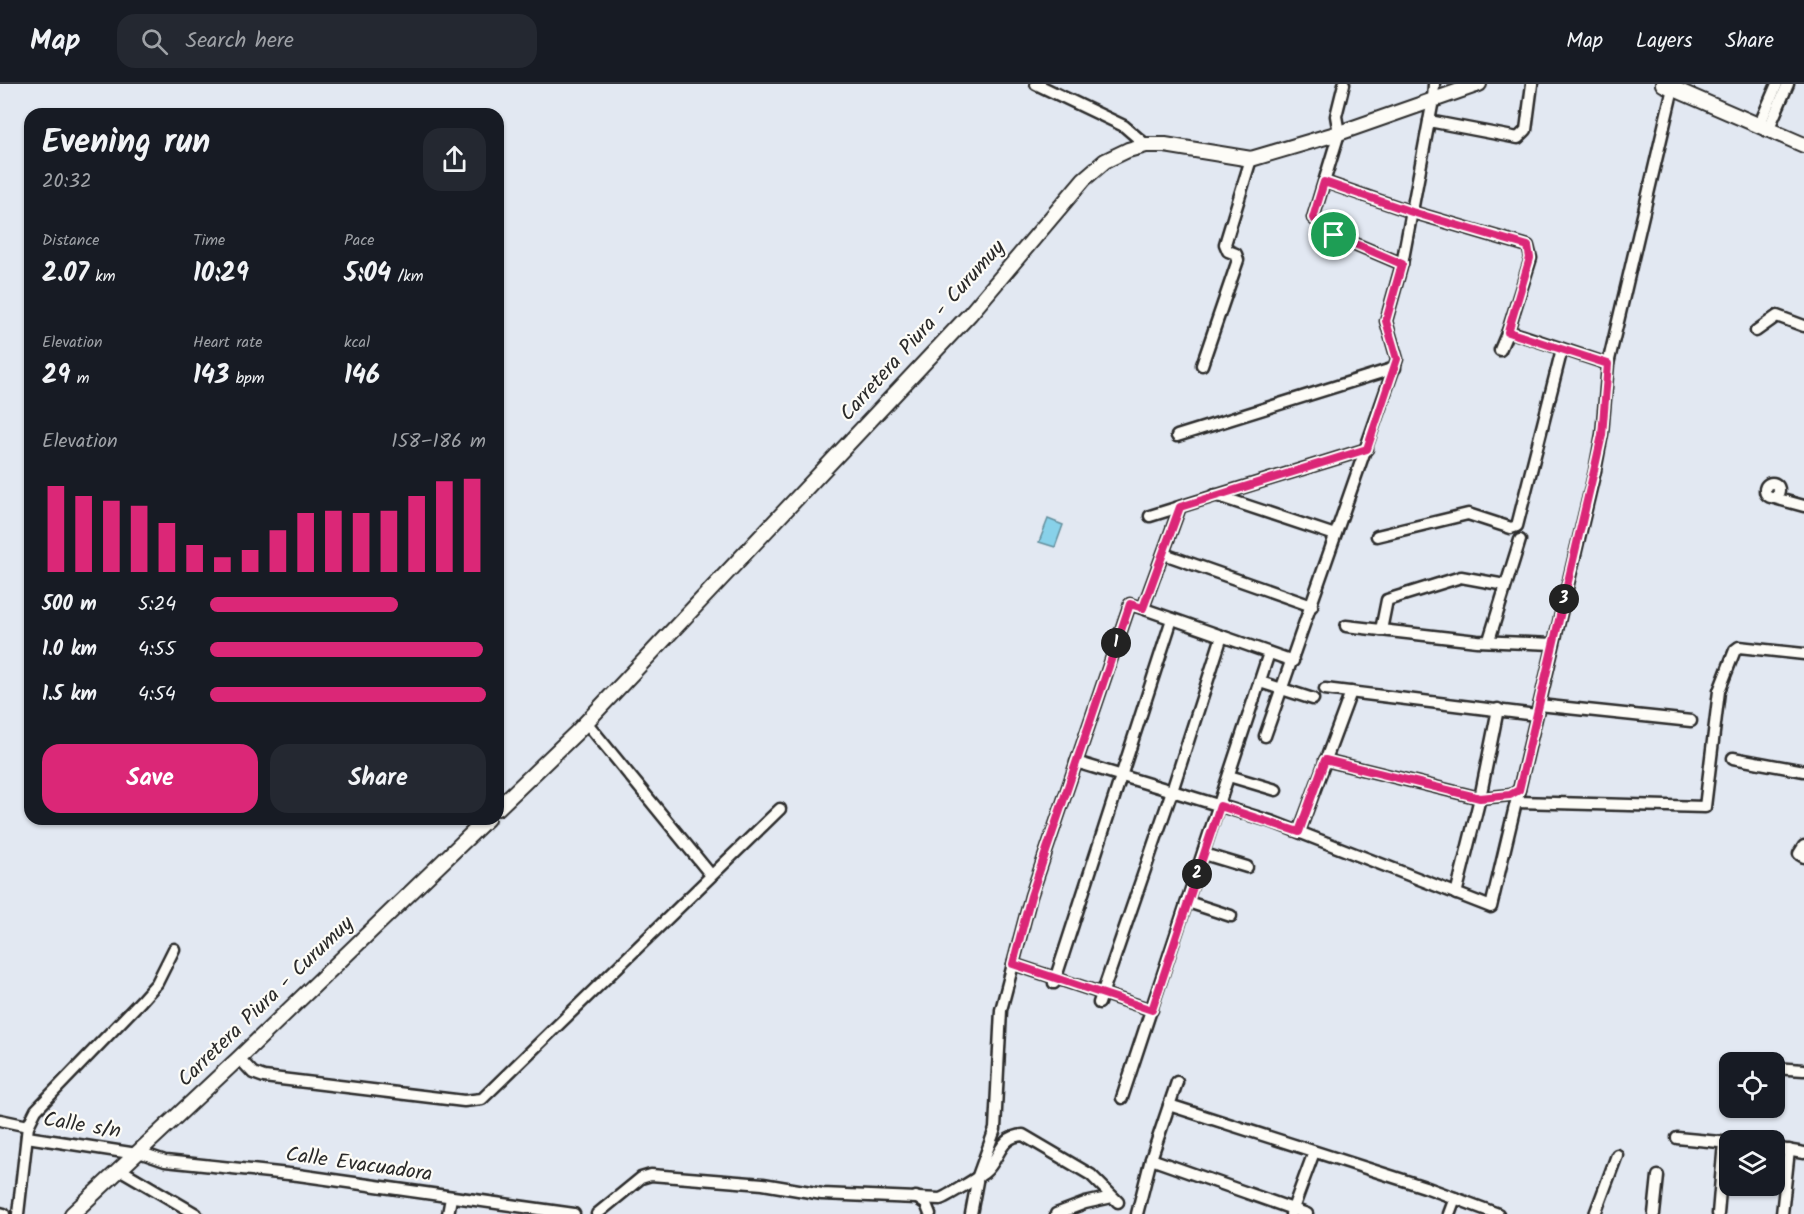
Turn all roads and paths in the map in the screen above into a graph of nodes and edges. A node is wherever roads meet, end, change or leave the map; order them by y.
1 (1036, 84) edge
2 (1344, 84) edge
3 (1434, 84) edge
4 (1479, 84) edge
5 (1532, 84) edge
6 (1777, 84) edge
7 (1788, 84) edge
8 (1675, 87) edge
9 (1433, 100) junction
10 (1429, 121) junction
11 (1763, 128) junction
12 (1339, 133) junction
13 (1146, 145) junction
14 (1804, 145) edge
15 (1251, 159) junction
16 (1324, 182) junction
17 (1412, 212) junction
18 (1402, 264) junction
19 (1804, 327) edge
20 (1756, 331) dead end
21 (1508, 332) junction
22 (1562, 349) junction
23 (1500, 350) dead end
24 (1608, 364) junction
25 (1202, 365) dead end
26 (1395, 368) junction
27 (1177, 436) dead end
28 (1367, 449) junction
29 (1775, 493) dead end
30 (1215, 495) junction
31 (1804, 506) edge
32 (1180, 507) junction
33 (1150, 516) dead end
34 (1335, 535) junction
35 (1377, 536) dead end
36 (1520, 540) dead end
37 (1164, 554) junction
38 (1505, 585) junction
39 (1312, 606) junction
40 (1143, 608) junction
41 (1172, 619) junction
42 (1346, 626) dead end
43 (1381, 630) junction
44 (1222, 636) junction
45 (1489, 640) junction
46 (1553, 644) junction
47 (1269, 653) junction
48 (1804, 654) edge
49 (1293, 661) junction
50 (1260, 682) junction
51 (1281, 689) junction
52 (1325, 689) dead end
53 (1351, 692) junction
54 (1313, 699) dead end
55 (1498, 709) junction
56 (1537, 710) junction
57 (1691, 721) dead end
58 (586, 723) junction
59 (1245, 729) junction
60 (1733, 758) dead end
61 (1325, 760) junction
62 (1076, 762) junction
63 (1804, 771) edge
64 (1121, 776) junction
65 (1229, 776) junction
66 (1172, 790) junction
67 (1276, 790) dead end
68 (1517, 796) junction
69 (1480, 798) junction
70 (504, 802) edge
71 (1220, 806) junction
72 (780, 809) dead end
73 (481, 825) edge
74 (1299, 832) junction
75 (1804, 846) edge
76 (1204, 854) junction
77 (1804, 857) edge
78 (1247, 867) dead end
79 (711, 875) junction
80 (1456, 894) junction
81 (1188, 902) junction
82 (1231, 916) dead end
83 (174, 949) dead end
84 (1013, 964) junction
85 (1055, 980) junction
86 (1101, 998) junction
87 (1152, 1010) junction
88 (239, 1058) junction
89 (1785, 1069) edge
90 (1804, 1070) edge
91 (1178, 1082) dead end
92 (1122, 1098) dead end
93 (1169, 1105) junction
94 (0, 1120) edge
95 (27, 1131) junction
96 (1677, 1138) dead end
97 (1719, 1141) edge
98 (1785, 1149) edge
99 (1790, 1150) junction
100 (1314, 1152) junction
101 (138, 1153) junction
102 (1804, 1153) edge
103 (1617, 1155) dead end
104 (1151, 1159) junction
105 (121, 1170) junction
106 (978, 1176) junction
107 (1658, 1176) dead end
108 (1720, 1196) edge
109 (451, 1197) junction
110 (916, 1197) junction
111 (1455, 1198) junction
112 (1291, 1212) edge
113 (18, 1214) edge
114 (72, 1214) edge
115 (196, 1214) edge
116 (448, 1214) edge
117 (574, 1214) edge
118 (597, 1214) edge
119 (930, 1214) edge
120 (971, 1214) edge
121 (1056, 1214) edge
122 (1137, 1214) edge
123 (1307, 1214) edge
124 (1449, 1214) edge
125 (1498, 1214) edge
126 (1595, 1214) edge
127 (1654, 1214) edge
128 (1718, 1214) edge
129 (1782, 1214) edge

1 - 13 street
2 - 12 street
3 - 9 street
4 - 9 main road, Carretera Piura - Curumuy
5 - 10 street
6 - 11 street
7 - 11 street
8 - 11 main road
8 - 24 street
9 - 10 street
9 - 12 main road, Carretera Piura - Curumuy
10 - 17 street
11 - 14 main road
12 - 15 main road, Carretera Piura - Curumuy
12 - 16 street
13 - 15 main road, Carretera Piura - Curumuy
13 - 58 main road, Carretera Piura - Curumuy
15 - 25 street
16 - 17 street
16 - 18 street
17 - 18 street
17 - 21 street
18 - 26 street
19 - 20 street
21 - 22 street
21 - 23 street
22 - 24 street
22 - 35 street
24 - 46 street
26 - 27 street
26 - 28 street
28 - 30 street
28 - 34 street
29 - 31 street
30 - 32 street
30 - 34 street
32 - 33 street
32 - 37 street
34 - 39 street
36 - 38 street
37 - 39 street
37 - 40 street
38 - 43 street
38 - 45 street
39 - 49 street
40 - 41 street
40 - 62 street
41 - 44 street
41 - 64 street
42 - 43 street
43 - 45 street
44 - 47 street
44 - 66 street
45 - 46 street
46 - 56 street
47 - 49 street
47 - 50 street
48 - 68 street
49 - 51 street
50 - 51 street
50 - 59 street
51 - 54 street
51 - 59 street
52 - 53 street
53 - 55 street
53 - 61 street
55 - 56 street
55 - 69 street
56 - 57 street
56 - 68 street
58 - 70 main road, Carretera Piura - Curumuy
58 - 79 street
59 - 65 street
60 - 63 street
61 - 69 street
61 - 74 street
62 - 64 street
62 - 84 street
64 - 66 street
64 - 85 street
65 - 67 street
65 - 71 street
66 - 71 street
66 - 86 street
68 - 69 street
68 - 80 street
69 - 80 street
71 - 74 street
71 - 76 street
72 - 79 street
73 - 88 main road, Carretera Piura - Curumuy
74 - 80 street
75 - 77 street
76 - 78 street
76 - 81 street
79 - 88 street
81 - 82 street
81 - 87 street
83 - 95 street
84 - 85 street
84 - 106 street
85 - 86 street
86 - 87 street
87 - 92 street
88 - 101 main road, Carretera Piura - Curumuy
89 - 90 street
91 - 93 street
93 - 100 street
93 - 104 street
94 - 95 street
95 - 101 street, Calle s/n
95 - 113 street, Calle s/n
96 - 97 street
98 - 99 street
99 - 102 street
99 - 129 street
100 - 111 street
100 - 112 street
101 - 105 main road, Carretera Piura - Curumuy
101 - 109 street, Calle Evacuadora
103 - 126 street
104 - 112 street
104 - 122 street
105 - 114 main road, Carretera Piura - Curumuy
105 - 115 street
106 - 110 street
106 - 120 street
106 - 121 street
107 - 127 street
108 - 128 street
109 - 116 street
109 - 117 street, Calle Evacuadora
110 - 118 street
110 - 119 street
111 - 124 street
111 - 125 street
112 - 123 street

